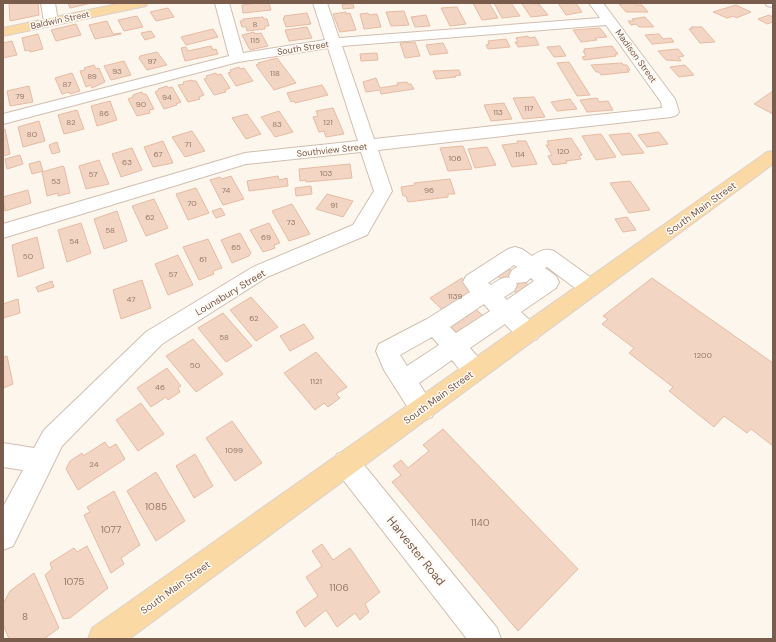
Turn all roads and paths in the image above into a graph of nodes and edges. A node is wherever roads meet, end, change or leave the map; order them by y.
1 (48, 3) edge
2 (141, 3) edge
3 (222, 3) edge
4 (320, 3) edge
5 (596, 3) edge
6 (610, 21) junction
7 (51, 22) junction
8 (3, 32) edge
9 (332, 43) junction
10 (237, 58) junction
11 (671, 112) joint
12 (3, 119) edge
13 (367, 146) junction
14 (773, 156) edge
15 (3, 231) edge
16 (519, 276) junction
17 (590, 288) junction
18 (487, 295) junction
19 (506, 312) junction
20 (435, 325) junction
21 (530, 333) junction
22 (454, 347) junction
23 (475, 370) junction
24 (404, 381) junction
25 (423, 409) junction
26 (3, 455) edge
27 (41, 462) junction
28 (346, 464) junction
29 (3, 536) edge
30 (103, 639) edge
31 (486, 639) edge

1 - 7 street
2 - 7 main road, Baldwin Street
3 - 10 street
4 - 9 street, Lounsbury Street
5 - 6 street, Madison Street
6 - 9 street, South Street
6 - 11 street, Madison Street
7 - 8 main road, Baldwin Street
9 - 10 street, South Street
9 - 13 street, Lounsbury Street
10 - 12 street, South Street
11 - 13 street, Southview Street
13 - 15 street, Southview Street
13 - 27 street, Lounsbury Street
14 - 17 main road, South Main Street
16 - 17 street
16 - 18 street
16 - 18 street
16 - 19 street
17 - 21 main road, South Main Street
18 - 19 street
18 - 20 street
19 - 21 street
19 - 22 street
20 - 22 street
20 - 24 street
21 - 23 main road, South Main Street
22 - 23 street
22 - 24 street
23 - 25 main road, South Main Street
24 - 25 street
25 - 28 main road, South Main Street
26 - 27 street
27 - 29 street, Lounsbury Street
28 - 30 main road, South Main Street
28 - 31 street, Harvester Road

